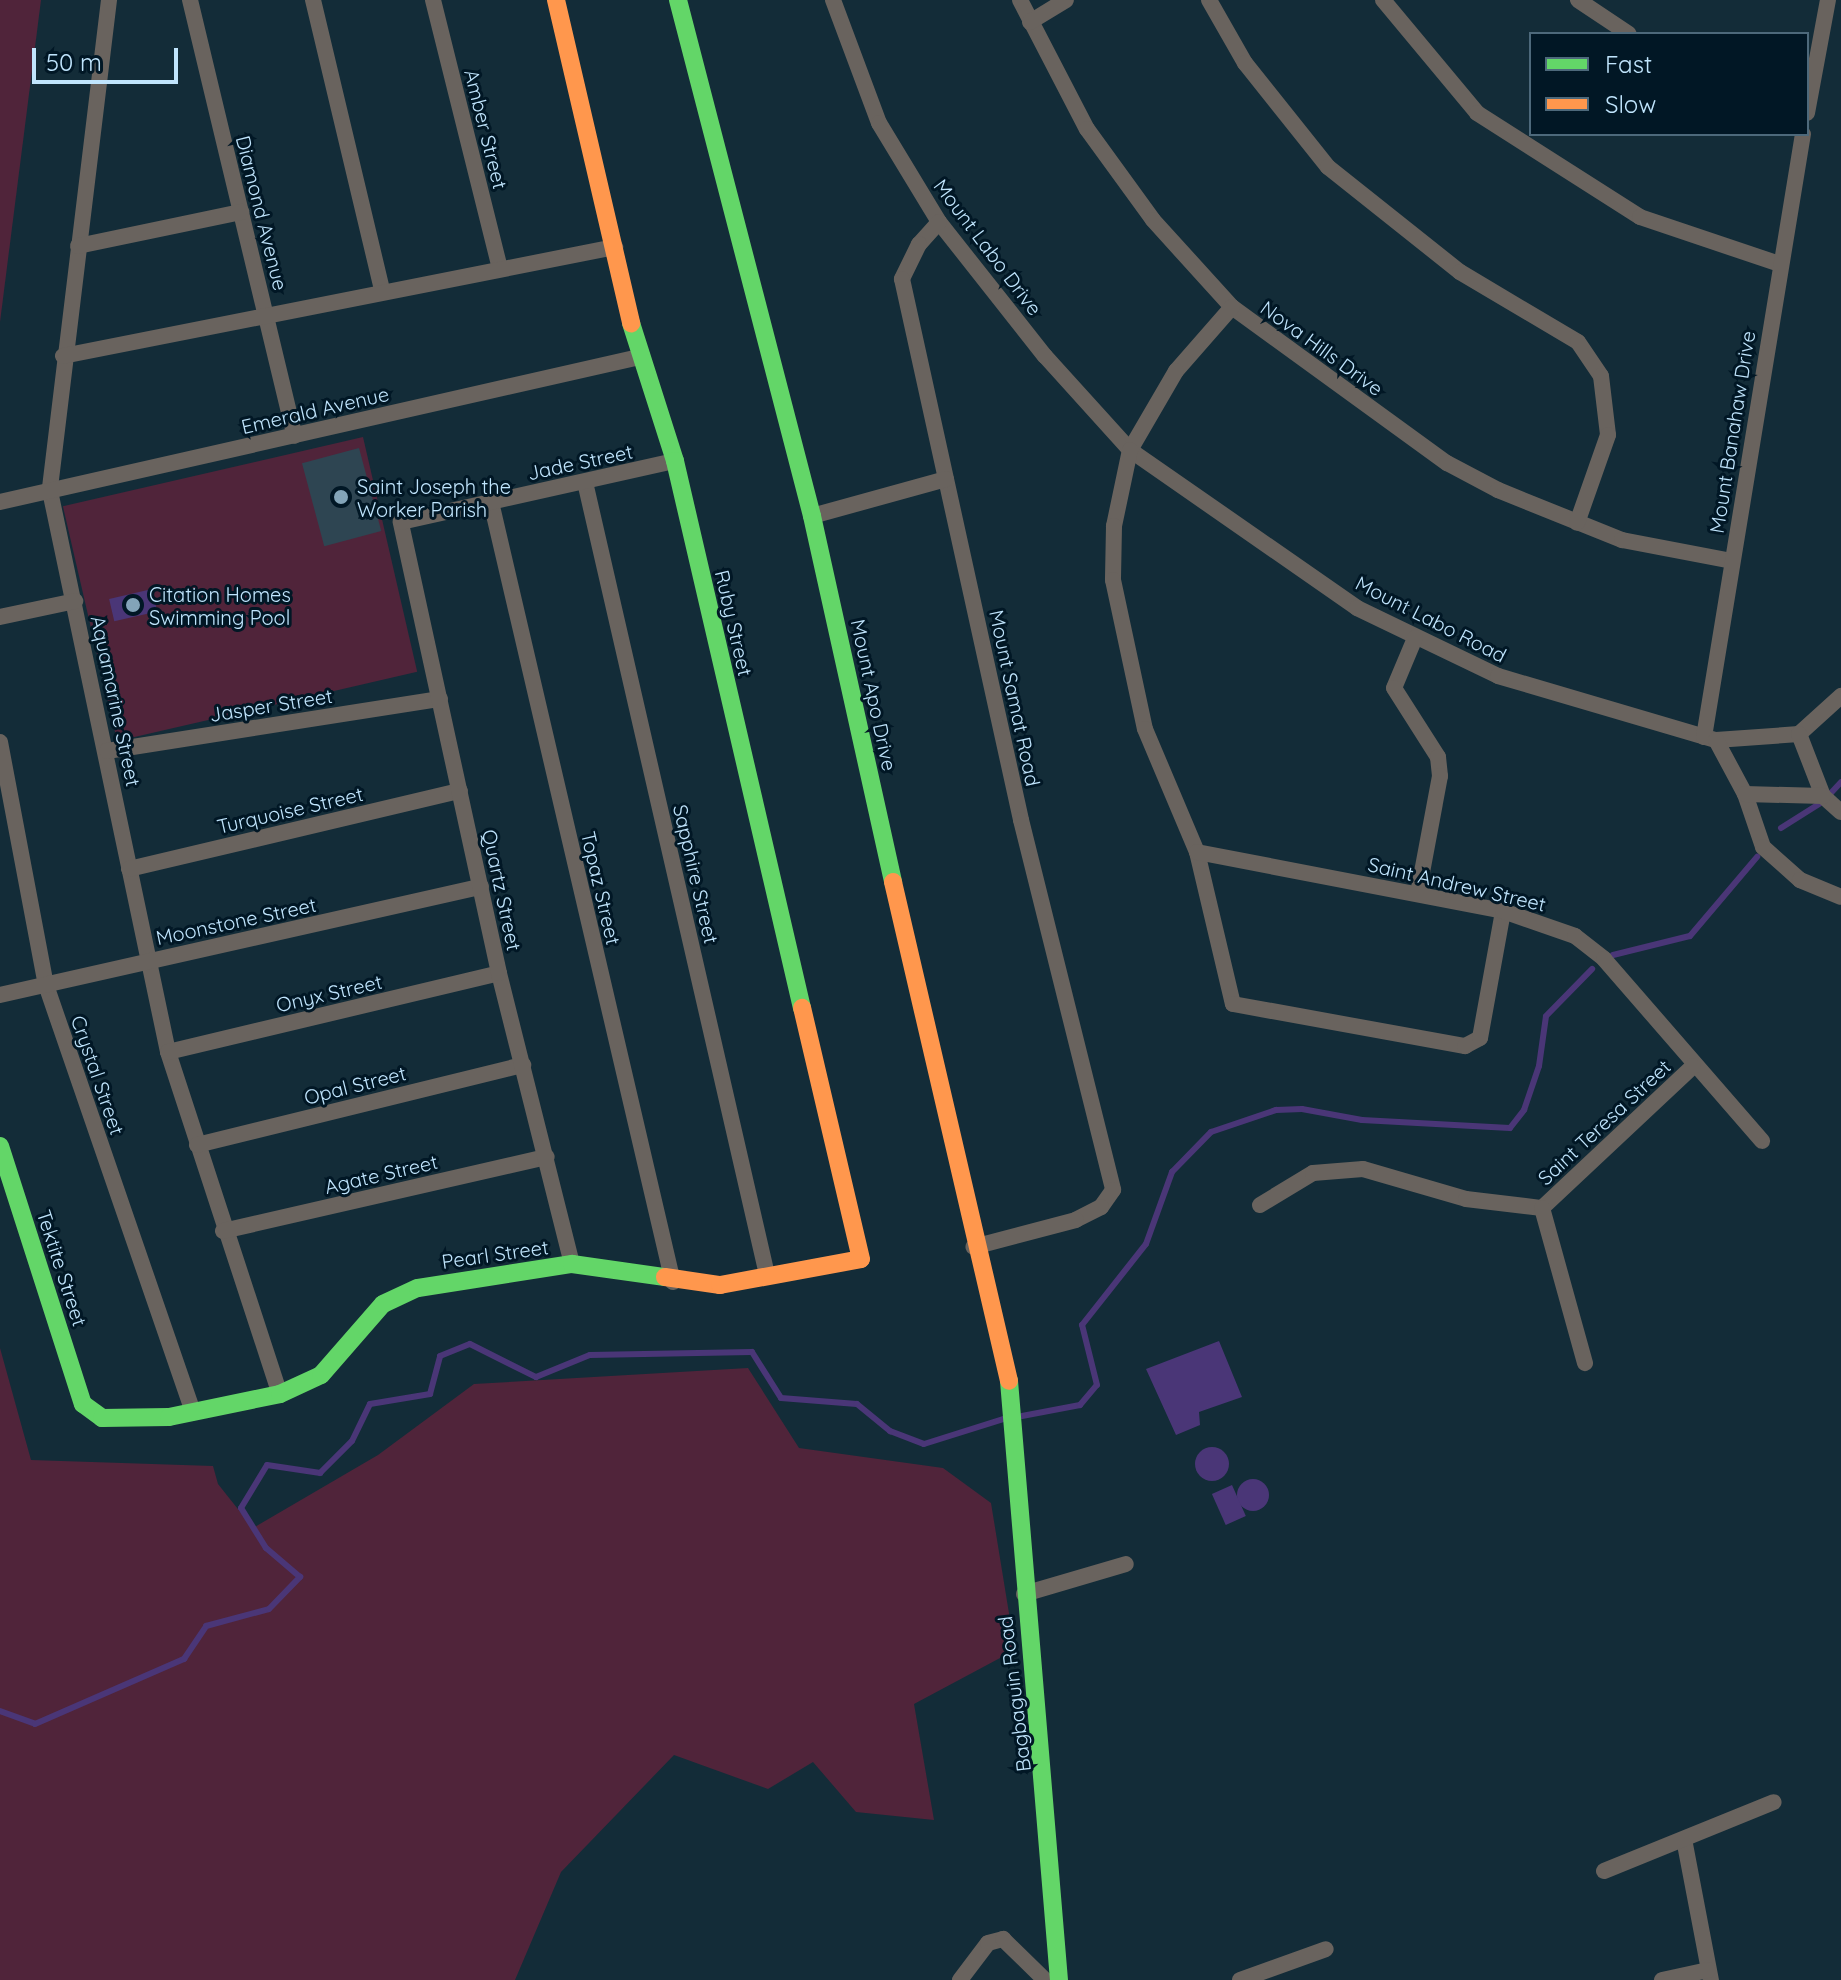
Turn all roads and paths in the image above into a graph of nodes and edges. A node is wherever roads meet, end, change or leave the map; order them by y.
1 (109, 0) edge
2 (190, 0) edge
3 (313, 0) edge
4 (433, 0) edge
5 (556, 0) edge
6 (678, 0) edge
7 (833, 0) edge
8 (1020, 0) edge
9 (1066, 0) edge
10 (1209, 0) edge
11 (1383, 0) edge
12 (1578, 0) edge
13 (1828, 0) edge
14 (1030, 22) junction
15 (1626, 32) edge
16 (1809, 98) edge
17 (1803, 136) edge
18 (241, 212) junction
19 (939, 222) junction
20 (78, 246) junction
21 (615, 247) junction
22 (1780, 264) junction
23 (500, 268) junction
24 (382, 290) junction
25 (1232, 307) junction
26 (268, 319) junction
27 (63, 356) junction
28 (639, 357) junction
29 (295, 436) junction
30 (1130, 450) junction
31 (675, 461) junction
32 (946, 479) junction
33 (585, 482) junction
34 (50, 491) junction
35 (0, 502) edge
36 (491, 502) junction
37 (812, 516) junction
38 (401, 522) joint
39 (1577, 523) junction
40 (1732, 561) junction
41 (75, 601) junction
42 (0, 617) edge
43 (1415, 638) junction
44 (1841, 696) edge
45 (440, 699) junction
46 (1799, 734) junction
47 (1710, 739) junction
48 (0, 742) edge
49 (107, 751) junction
50 (460, 791) junction
51 (1745, 794) junction
52 (1823, 796) junction
53 (1841, 812) edge
54 (1197, 852) junction
55 (129, 869) junction
56 (481, 887) junction
57 (1418, 893) junction
58 (1841, 897) edge
59 (1503, 911) junction
60 (147, 961) junction
61 (499, 973) junction
62 (46, 985) junction
63 (0, 995) edge
64 (168, 1052) junction
65 (523, 1065) junction
66 (1693, 1066) junction
67 (1762, 1141) dead end
68 (197, 1145) junction
69 (0, 1146) edge
70 (547, 1157) junction
71 (1260, 1205) dead end
72 (1542, 1208) junction
73 (223, 1231) junction
74 (973, 1247) junction
75 (861, 1259) joint
76 (572, 1264) junction
77 (767, 1275) junction
78 (673, 1282) junction
79 (1585, 1363) dead end
80 (280, 1394) junction
81 (1015, 1403) joint
82 (83, 1404) joint
83 (193, 1412) junction
84 (1126, 1564) dead end
85 (1024, 1594) junction
86 (1774, 1802) dead end
87 (1684, 1839) junction
88 (1604, 1871) dead end
89 (1326, 1949) dead end
90 (1710, 1975) edge
91 (960, 1980) edge
92 (1045, 1980) edge
93 (1059, 1980) edge
94 (1240, 1980) edge
95 (1662, 1980) edge

1 - 20 street, Aquamarine Street
2 - 18 street, Diamond Avenue
3 - 24 street
4 - 23 street, Amber Street
5 - 21 street, Ruby Street
6 - 37 street, Mount Apo Drive
7 - 19 street, Mount Labo Drive
8 - 14 street, Nova Hills Drive
9 - 14 street
10 - 39 street
11 - 22 street
12 - 15 street
13 - 16 street
14 - 25 street, Nova Hills Drive
17 - 22 street, Mount Banahaw Drive
18 - 20 street
18 - 26 street, Diamond Avenue
19 - 30 street, Mount Labo Drive
19 - 32 street, Mount Samat Road
20 - 27 street, Aquamarine Street
21 - 23 street
21 - 28 street, Ruby Street
22 - 40 street, Mount Banahaw Drive
23 - 24 street
24 - 26 street
25 - 30 street
25 - 39 street, Nova Hills Drive
26 - 27 street
26 - 29 street, Diamond Avenue
27 - 34 street, Aquamarine Street
28 - 29 street, Emerald Avenue
28 - 31 street, Ruby Street
29 - 34 street, Emerald Avenue
30 - 43 street, Mount Labo Road
30 - 54 street
31 - 33 street, Jade Street
31 - 75 street, Ruby Street
32 - 37 street
32 - 74 street, Mount Samat Road
33 - 36 street, Jade Street
33 - 77 street, Sapphire Street
34 - 35 street, Emerald Avenue
34 - 41 street, Aquamarine Street
36 - 38 street, Jade Street
36 - 78 street, Topaz Street
37 - 74 street, Mount Apo Drive
38 - 45 street, Quartz Street
39 - 40 street, Nova Hills Drive
40 - 47 street, Mount Banahaw Drive
41 - 42 street
41 - 49 street, Aquamarine Street
43 - 47 street, Mount Labo Road
43 - 57 street
44 - 46 street
45 - 49 street, Jasper Street
45 - 50 street, Quartz Street
46 - 47 street, Mount Labo Road
46 - 52 street
47 - 51 street
48 - 62 street, Crystal Street
49 - 55 street, Aquamarine Street
50 - 55 street, Turquoise Street
50 - 56 street, Quartz Street
51 - 52 street
51 - 58 street
52 - 53 street
54 - 57 street, Saint Andrew Street
54 - 59 street
55 - 60 street, Aquamarine Street
56 - 60 street, Moonstone Street
56 - 61 street, Quartz Street
57 - 59 street, Saint Andrew Street
59 - 66 street, Saint Andrew Street
60 - 62 street, Moonstone Street
60 - 64 street, Aquamarine Street
61 - 64 street, Onyx Street
61 - 65 street, Quartz Street
62 - 63 street, Moonstone Street
62 - 83 street, Crystal Street
64 - 68 street, Aquamarine Street
65 - 68 street, Opal Street
65 - 70 street, Quartz Street
66 - 67 street, Saint Andrew Street
66 - 72 street, Saint Teresa Street
68 - 73 street, Aquamarine Street
69 - 82 street, Tektite Street
70 - 73 street, Agate Street
70 - 76 street, Quartz Street
71 - 72 street
72 - 79 street
73 - 80 street, Aquamarine Street
74 - 81 street, Mount Apo Drive
75 - 77 street, Pearl Street
76 - 78 street, Pearl Street
76 - 80 street, Pearl Street
77 - 78 street, Pearl Street
80 - 83 street, Pearl Street
81 - 85 street, Bagbaguin Road
82 - 83 street, Pearl Street
84 - 85 street
85 - 93 street, Bagbaguin Road
86 - 87 street
87 - 88 street
87 - 90 street
89 - 94 street
90 - 95 street
91 - 92 street

